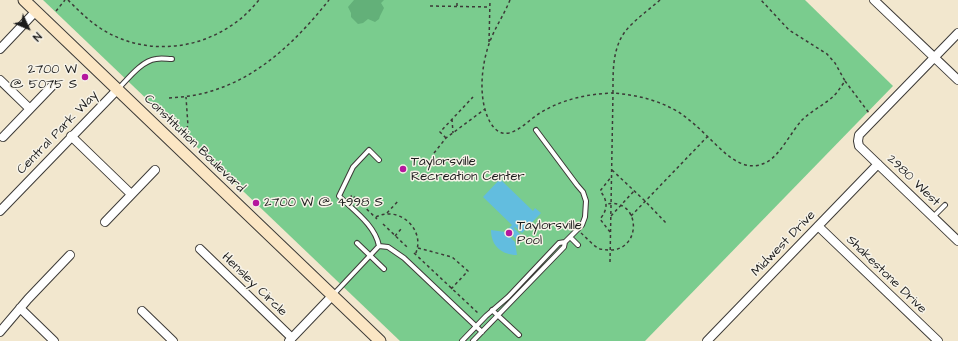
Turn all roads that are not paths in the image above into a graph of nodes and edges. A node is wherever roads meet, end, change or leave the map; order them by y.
1 (24, 0) edge
2 (874, 0) edge
3 (36, 11) junction
4 (958, 33) edge
5 (0, 49) edge
6 (934, 57) junction
7 (172, 59) dead end
8 (0, 80) edge
9 (958, 80) edge
10 (52, 86) dead end
11 (117, 90) junction
12 (30, 109) junction
13 (536, 130) dead end
14 (71, 136) junction
15 (3, 137) dead end
16 (379, 160) dead end
17 (878, 164) junction
18 (155, 170) dead end
19 (131, 194) junction
20 (945, 205) dead end
21 (0, 211) edge
22 (933, 217) junction
23 (105, 222) dead end
24 (818, 226) junction
25 (570, 237) junction
26 (958, 241) edge
27 (565, 242) junction
28 (357, 243) dead end
29 (578, 245) dead end
30 (379, 246) junction
31 (200, 250) dead end
32 (70, 255) dead end
33 (370, 256) junction
34 (384, 269) dead end
35 (332, 296) junction
36 (20, 308) junction
37 (492, 310) junction
38 (142, 311) dead end
39 (498, 315) junction
40 (476, 326) junction
41 (0, 332) edge
42 (482, 332) junction
43 (519, 335) dead end
44 (290, 339) edge
45 (54, 341) edge
46 (173, 341) edge
47 (380, 341) edge
48 (462, 341) edge
49 (473, 341) edge
50 (707, 341) edge
51 (938, 341) edge

1 - 3 main road, Constitution Boulevard
2 - 6 street
3 - 5 street
3 - 11 main road, Constitution Boulevard
4 - 6 street
6 - 9 street
6 - 17 street, 2980 West
7 - 11 lane
8 - 12 street
10 - 12 street
11 - 14 street, Central Park Way
11 - 35 main road, Constitution Boulevard
12 - 15 street
13 - 25 lane
14 - 19 street
14 - 21 street, Central Park Way
16 - 30 lane
17 - 22 street, 2980 West
17 - 24 street, Midwest Drive
18 - 19 street
19 - 23 street
20 - 22 lane
22 - 26 street, 2980 West
24 - 50 street, Midwest Drive
24 - 51 street, Shakestone Drive
25 - 27 lane
25 - 29 lane
27 - 37 lane
27 - 39 lane
28 - 33 lane
30 - 33 lane
30 - 40 lane
31 - 44 street, Hensley Circle
32 - 36 street
33 - 34 lane
33 - 35 lane
35 - 44 street
35 - 47 main road, Constitution Boulevard
36 - 41 street
36 - 45 street
37 - 39 lane
37 - 40 lane
38 - 46 street
39 - 42 lane
39 - 43 lane
40 - 42 lane
40 - 48 lane
42 - 49 lane

